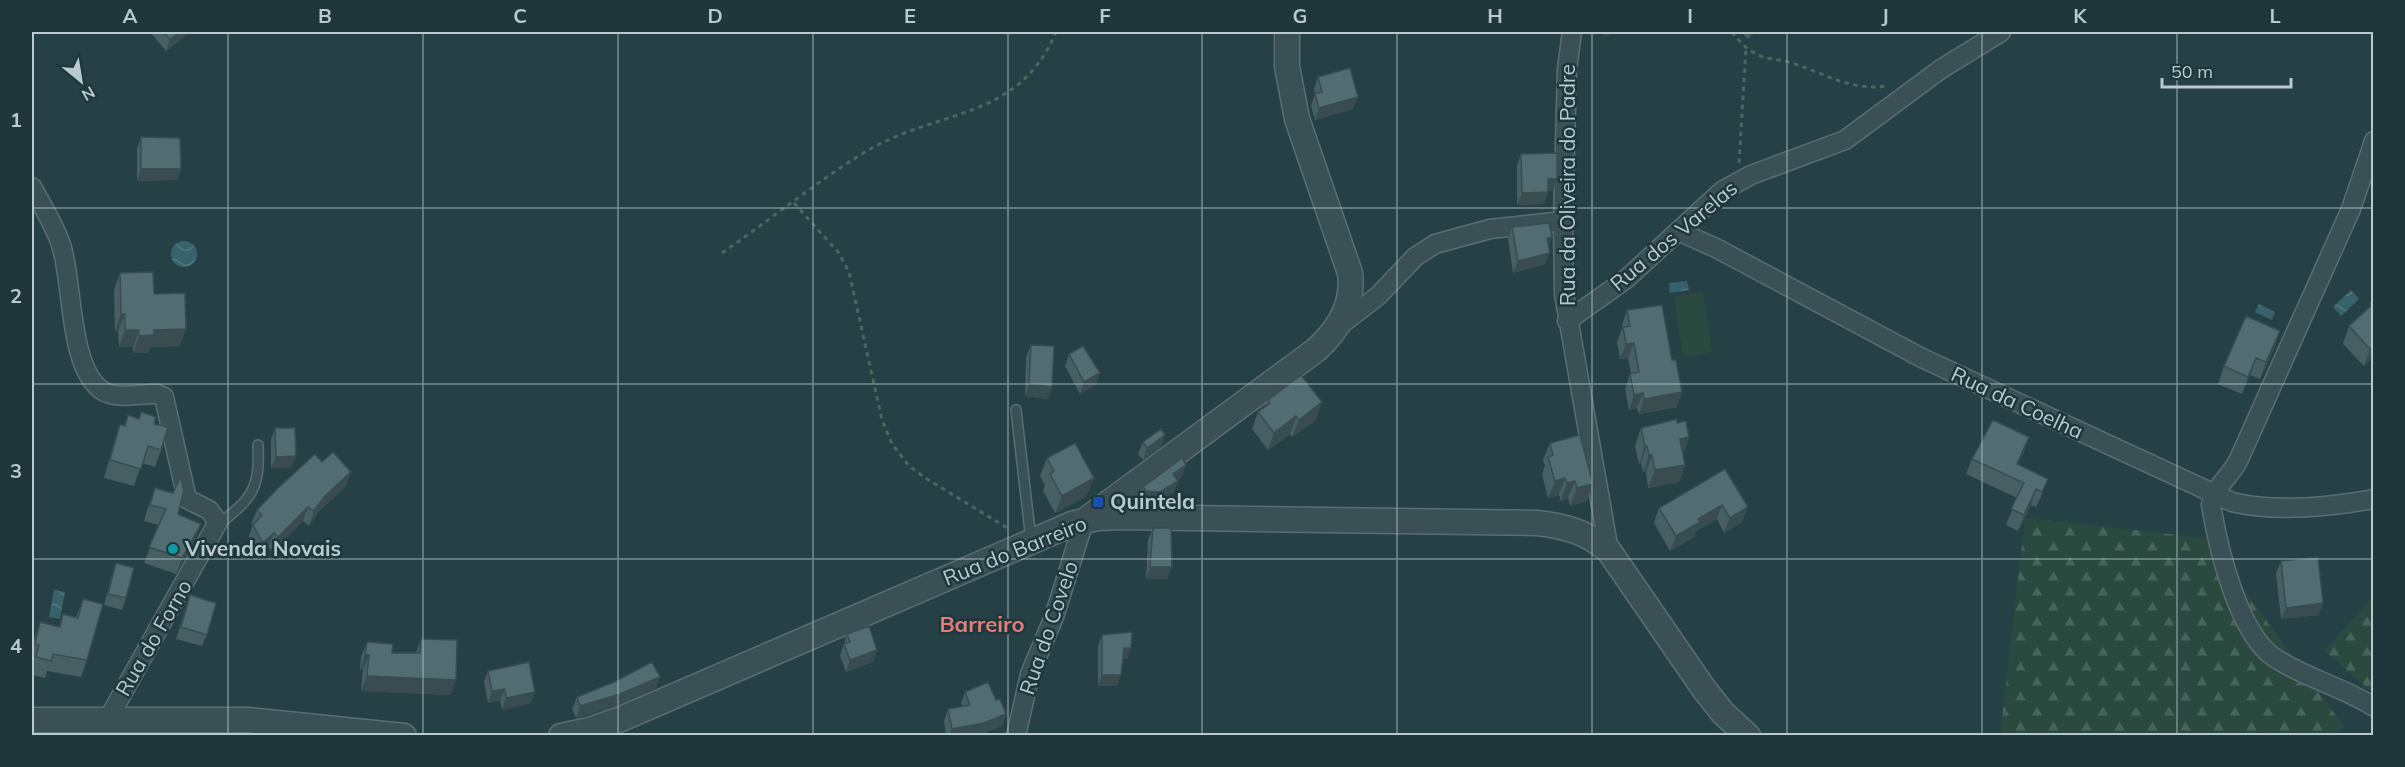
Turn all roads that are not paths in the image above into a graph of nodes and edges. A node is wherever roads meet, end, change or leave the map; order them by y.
1 (1287, 32) edge
2 (1572, 32) edge
3 (2001, 32) edge
4 (2373, 141) edge
5 (32, 187) edge
6 (1563, 221) junction
7 (1678, 231) junction
8 (1567, 321) junction
9 (1338, 327) junction
10 (1016, 410) dead end
11 (258, 445) dead end
12 (2214, 494) junction
13 (2373, 499) edge
14 (1084, 521) junction
15 (216, 527) junction
16 (1031, 542) junction
17 (1609, 550) junction
18 (2373, 707) edge
19 (108, 719) junction
20 (32, 720) edge
21 (1732, 726) edge
22 (404, 735) edge
23 (561, 735) edge
24 (1016, 735) edge
25 (1748, 735) edge

1 - 9 street
2 - 6 street, Rua da Oliveira do Padre
3 - 7 street, Rua dos Varelas
4 - 12 street
5 - 15 street
6 - 8 street, Rua da Oliveira do Padre
6 - 9 street
7 - 8 street, Rua dos Varelas
7 - 12 street, Rua da Coelha
8 - 17 street, Rua da Oliveira do Padre
9 - 14 street
10 - 16 lane
11 - 15 lane
12 - 13 street, Rua da Coelha
12 - 18 street
14 - 16 street, Rua do Barreiro
14 - 17 street, Rua do Barreiro
14 - 24 street, Rua do Covelo
15 - 19 street, Rua do Forno
16 - 23 street, Rua do Barreiro
17 - 21 street
19 - 20 street
19 - 22 street
21 - 25 street

